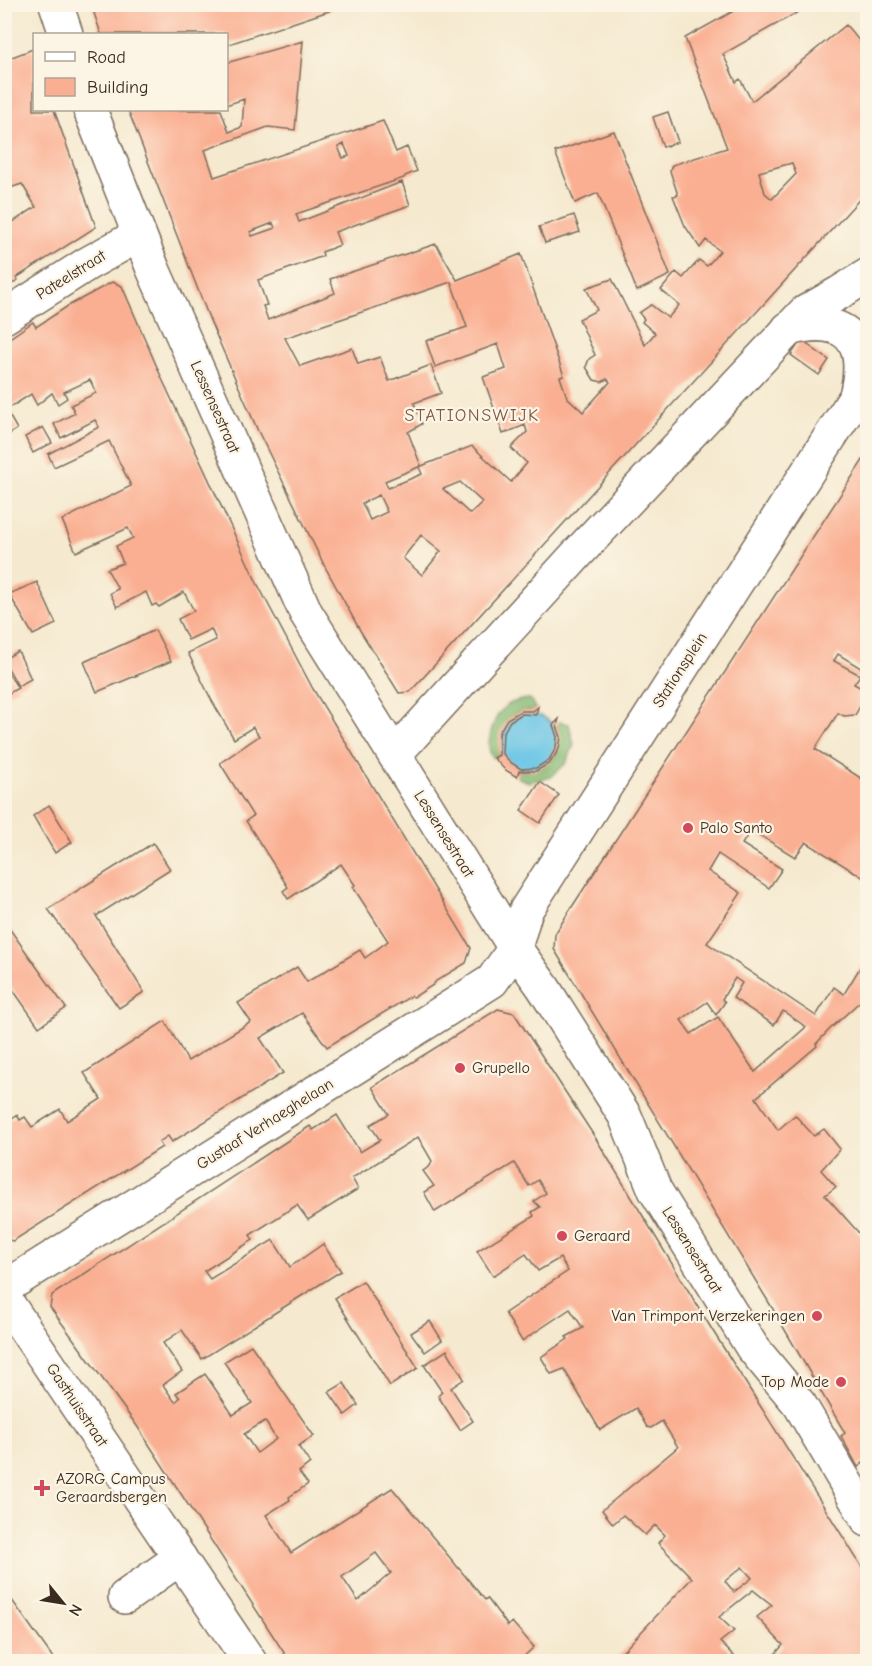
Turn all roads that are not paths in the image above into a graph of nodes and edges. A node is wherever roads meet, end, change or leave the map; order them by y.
1 (56, 4) edge
2 (66, 33) edge
3 (90, 111) edge
4 (140, 235) junction
5 (867, 275) edge
6 (4, 317) edge
7 (788, 329) junction
8 (862, 387) edge
9 (395, 754) junction
10 (515, 948) junction
11 (4, 1288) edge
12 (4, 1298) edge
13 (867, 1520) edge
14 (180, 1558) junction
15 (125, 1598) dead end
16 (250, 1662) edge

1 - 2 street
3 - 4 street, Lessensestraat
4 - 6 street, Pateelstraat
4 - 9 street, Lessensestraat
5 - 7 street
7 - 8 street, Stationsplein
7 - 9 street
8 - 10 street, Stationsplein
9 - 10 street, Lessensestraat
10 - 11 street, Gustaaf Verhaeghelaan
10 - 13 street, Lessensestraat
12 - 14 street, Gasthuisstraat
14 - 15 street
14 - 16 street, Gasthuisstraat

